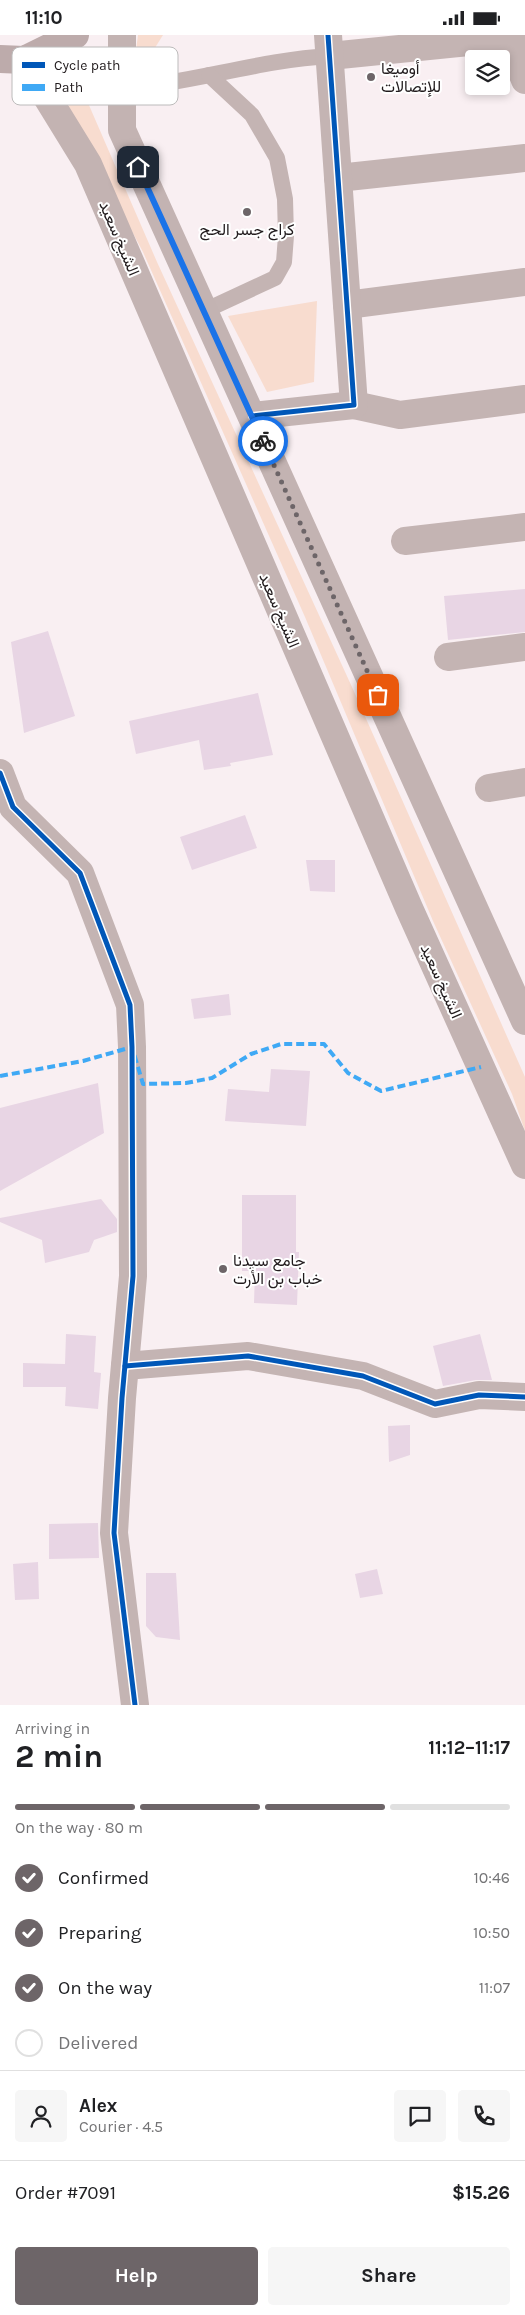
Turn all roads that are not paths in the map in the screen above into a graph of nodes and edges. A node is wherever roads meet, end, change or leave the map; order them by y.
1 (75, 35) edge
2 (517, 39) edge
3 (329, 45) edge
4 (45, 47) edge
5 (209, 75) junction
6 (525, 80) edge
7 (178, 82) edge
8 (45, 105) edge
9 (122, 105) edge
10 (525, 158) edge
11 (338, 178) junction
12 (525, 282) edge
13 (347, 305) junction
14 (204, 311) junction
15 (525, 399) edge
16 (354, 405) junction
17 (252, 416) junction
18 (525, 527) edge
19 (405, 541) dead end
20 (525, 647) edge
21 (448, 657) dead end
22 (0, 773) edge
23 (525, 782) edge
24 (488, 788) dead end
25 (525, 1021) edge
26 (525, 1165) edge
27 (125, 1366) junction
28 (525, 1397) edge
29 (135, 1705) edge

1 - 4 main road
2 - 3 street
2 - 6 street
3 - 5 lane
3 - 11 street
5 - 7 lane
5 - 14 lane
8 - 26 main road, الشيخ سعيد
9 - 14 main road
10 - 11 street
11 - 13 street
12 - 13 street
13 - 16 street
14 - 17 main road
15 - 16 street
16 - 17 street
17 - 25 main road
18 - 19 street
20 - 21 street
22 - 27 street
23 - 24 street
27 - 28 street
27 - 29 street

